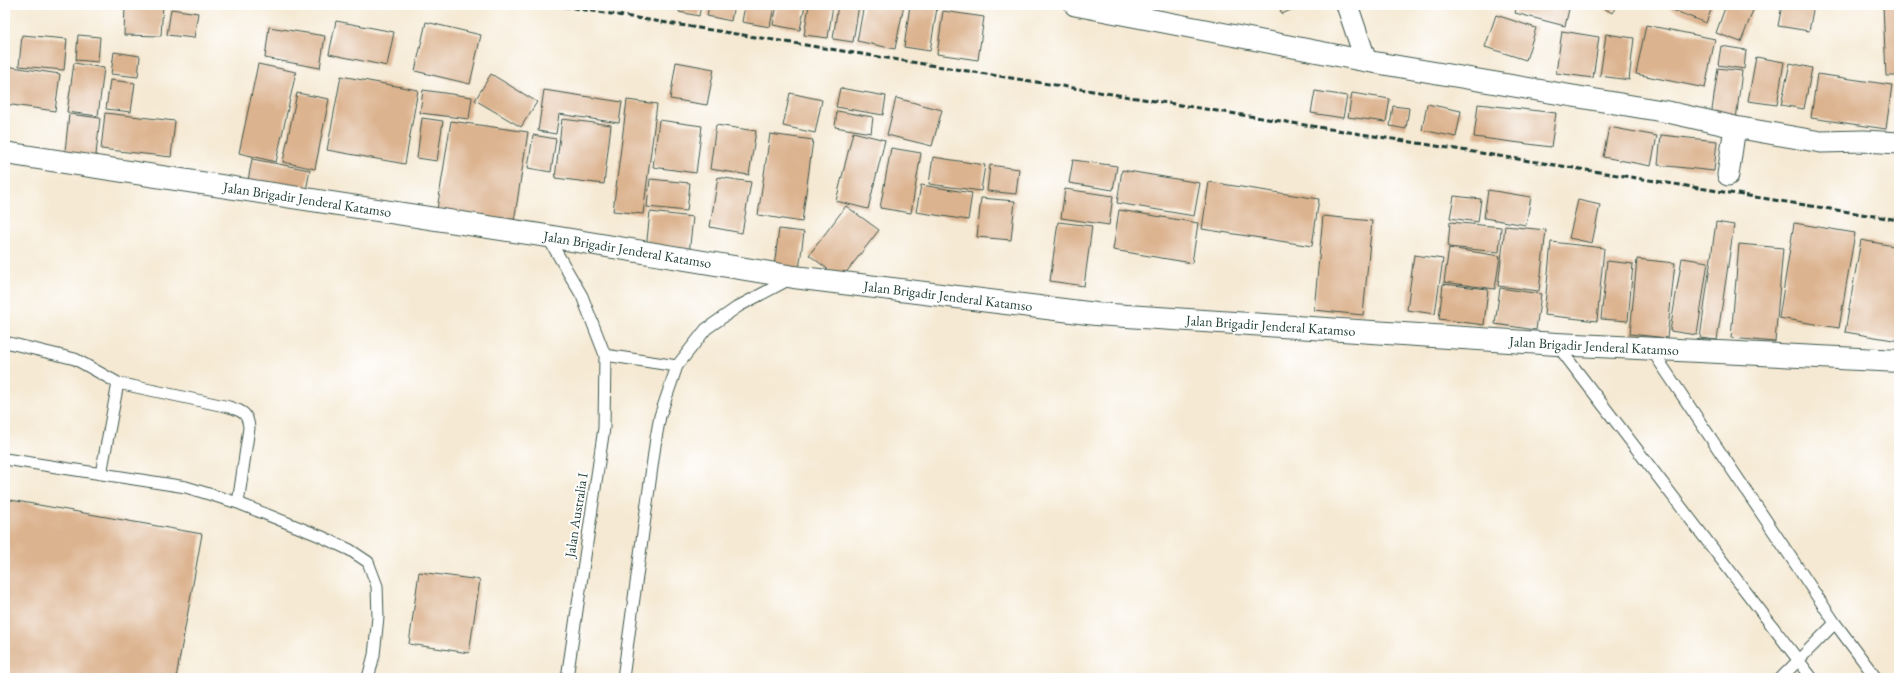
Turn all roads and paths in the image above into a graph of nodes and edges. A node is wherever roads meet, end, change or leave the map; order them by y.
1 (1075, 5) edge
2 (1347, 5) edge
3 (1366, 61) junction
4 (1735, 127) junction
5 (1899, 143) edge
6 (5, 153) edge
7 (1728, 175) dead end
8 (547, 236) junction
9 (794, 277) junction
10 (5, 342) edge
11 (1556, 344) junction
12 (1650, 348) junction
13 (605, 355) junction
14 (1899, 361) edge
15 (677, 366) junction
16 (118, 383) junction
17 (5, 459) edge
18 (101, 474) junction
19 (238, 503) junction
20 (1835, 624) junction
21 (1798, 659) junction
22 (368, 678) edge
23 (567, 678) edge
24 (623, 678) edge
25 (1781, 678) edge
26 (1812, 678) edge
27 (1876, 678) edge

1 - 3 street
2 - 3 street
3 - 4 street
4 - 5 street
4 - 7 street
6 - 8 highway, Jalan Brigadir Jenderal Katamso
8 - 9 highway, Jalan Brigadir Jenderal Katamso
8 - 13 lane, Jalan Australia I
9 - 11 highway, Jalan Brigadir Jenderal Katamso
9 - 15 lane
10 - 16 lane
11 - 12 highway, Jalan Brigadir Jenderal Katamso
11 - 21 lane
12 - 14 highway, Jalan Brigadir Jenderal Katamso
12 - 20 lane
13 - 15 lane
13 - 23 lane, Jalan Australia I
15 - 24 lane
16 - 18 lane
16 - 19 lane
17 - 18 lane
18 - 19 lane
19 - 22 lane
20 - 21 lane
20 - 27 lane
21 - 25 lane
21 - 26 lane

